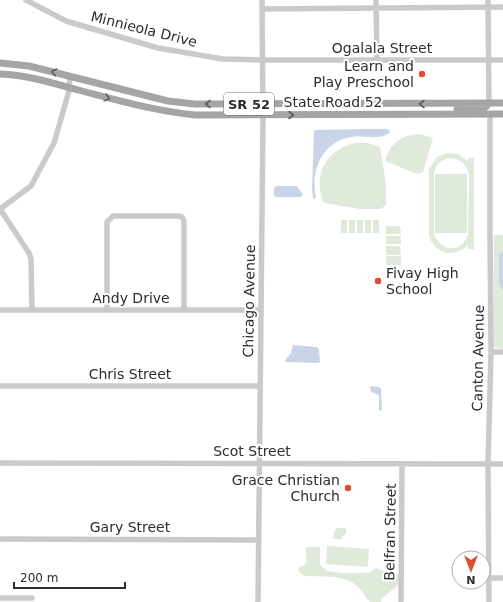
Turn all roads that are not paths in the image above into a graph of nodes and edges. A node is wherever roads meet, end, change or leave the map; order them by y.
1 (26, 0) edge
2 (262, 0) edge
3 (376, 0) edge
4 (488, 0) edge
5 (376, 8) junction
6 (488, 8) junction
7 (503, 8) edge
8 (262, 9) junction
9 (262, 60) junction
10 (377, 60) junction
11 (489, 60) junction
12 (503, 60) edge
13 (0, 63) edge
14 (0, 74) edge
15 (70, 76) junction
16 (70, 87) junction
17 (262, 104) junction
18 (489, 104) junction
19 (503, 104) edge
20 (503, 109) edge
21 (436, 114) junction
22 (490, 114) junction
23 (503, 114) edge
24 (262, 115) junction
25 (0, 209) edge
26 (0, 310) edge
27 (32, 310) junction
28 (107, 310) junction
29 (184, 310) junction
30 (261, 310) junction
31 (491, 352) junction
32 (503, 352) edge
33 (0, 386) edge
34 (260, 386) junction
35 (0, 463) edge
36 (260, 464) junction
37 (402, 464) junction
38 (488, 464) junction
39 (503, 464) edge
40 (0, 539) edge
41 (259, 540) junction
42 (489, 550) edge
43 (491, 578) edge
44 (503, 578) edge
45 (489, 590) edge
46 (0, 598) edge
47 (32, 598) dead end
48 (401, 601) dead end
49 (258, 602) edge
50 (489, 602) edge

1 - 9 street, Minnieola Drive
2 - 8 street, Chicago Avenue
3 - 5 street
4 - 6 street
5 - 6 street
5 - 8 street
5 - 10 street
6 - 7 street
6 - 11 street
8 - 9 street, Chicago Avenue
9 - 10 street, Ogalala Street
9 - 17 street, Chicago Avenue
10 - 11 street, Ogalala Street
11 - 12 street, Ogalala Street
11 - 18 street
15 -> 13 main road, State Road 52 / SR 52
14 - 16 main road, State Road 52 / SR 52
15 - 16 street
17 -> 15 main road, State Road 52 / SR 52
16 -> 24 main road, State Road 52 / SR 52
16 - 25 street
18 -> 17 main road, State Road 52 / SR 52
17 - 24 street, Chicago Avenue
18 - 19 main road, State Road 52 / SR 52
18 - 21 main road
20 - 22 main road
21 - 22 main road, State Road 52 / SR 52
24 -> 21 main road, State Road 52 / SR 52
22 - 23 main road, State Road 52 / SR 52
22 - 31 street, Canton Avenue
24 - 30 street, Chicago Avenue
25 - 27 street
26 - 27 street, Andy Drive
27 - 28 street, Andy Drive
28 - 29 street, Andy Drive
28 - 29 street
29 - 30 street, Andy Drive
30 - 34 street, Chicago Avenue
31 - 32 street
31 - 38 street, Canton Avenue
33 - 34 street, Chris Street
34 - 36 street, Chicago Avenue
35 - 36 street, Scot Street
36 - 37 street, Scot Street
36 - 41 street, Chicago Avenue
37 - 38 street, Scot Street
37 - 48 street, Belfran Street
38 - 39 street, Scot Street
38 - 42 street, Canton Avenue
40 - 41 street, Gary Street
41 - 49 street, Chicago Avenue
43 - 44 street
45 - 50 street, Canton Avenue
46 - 47 street

